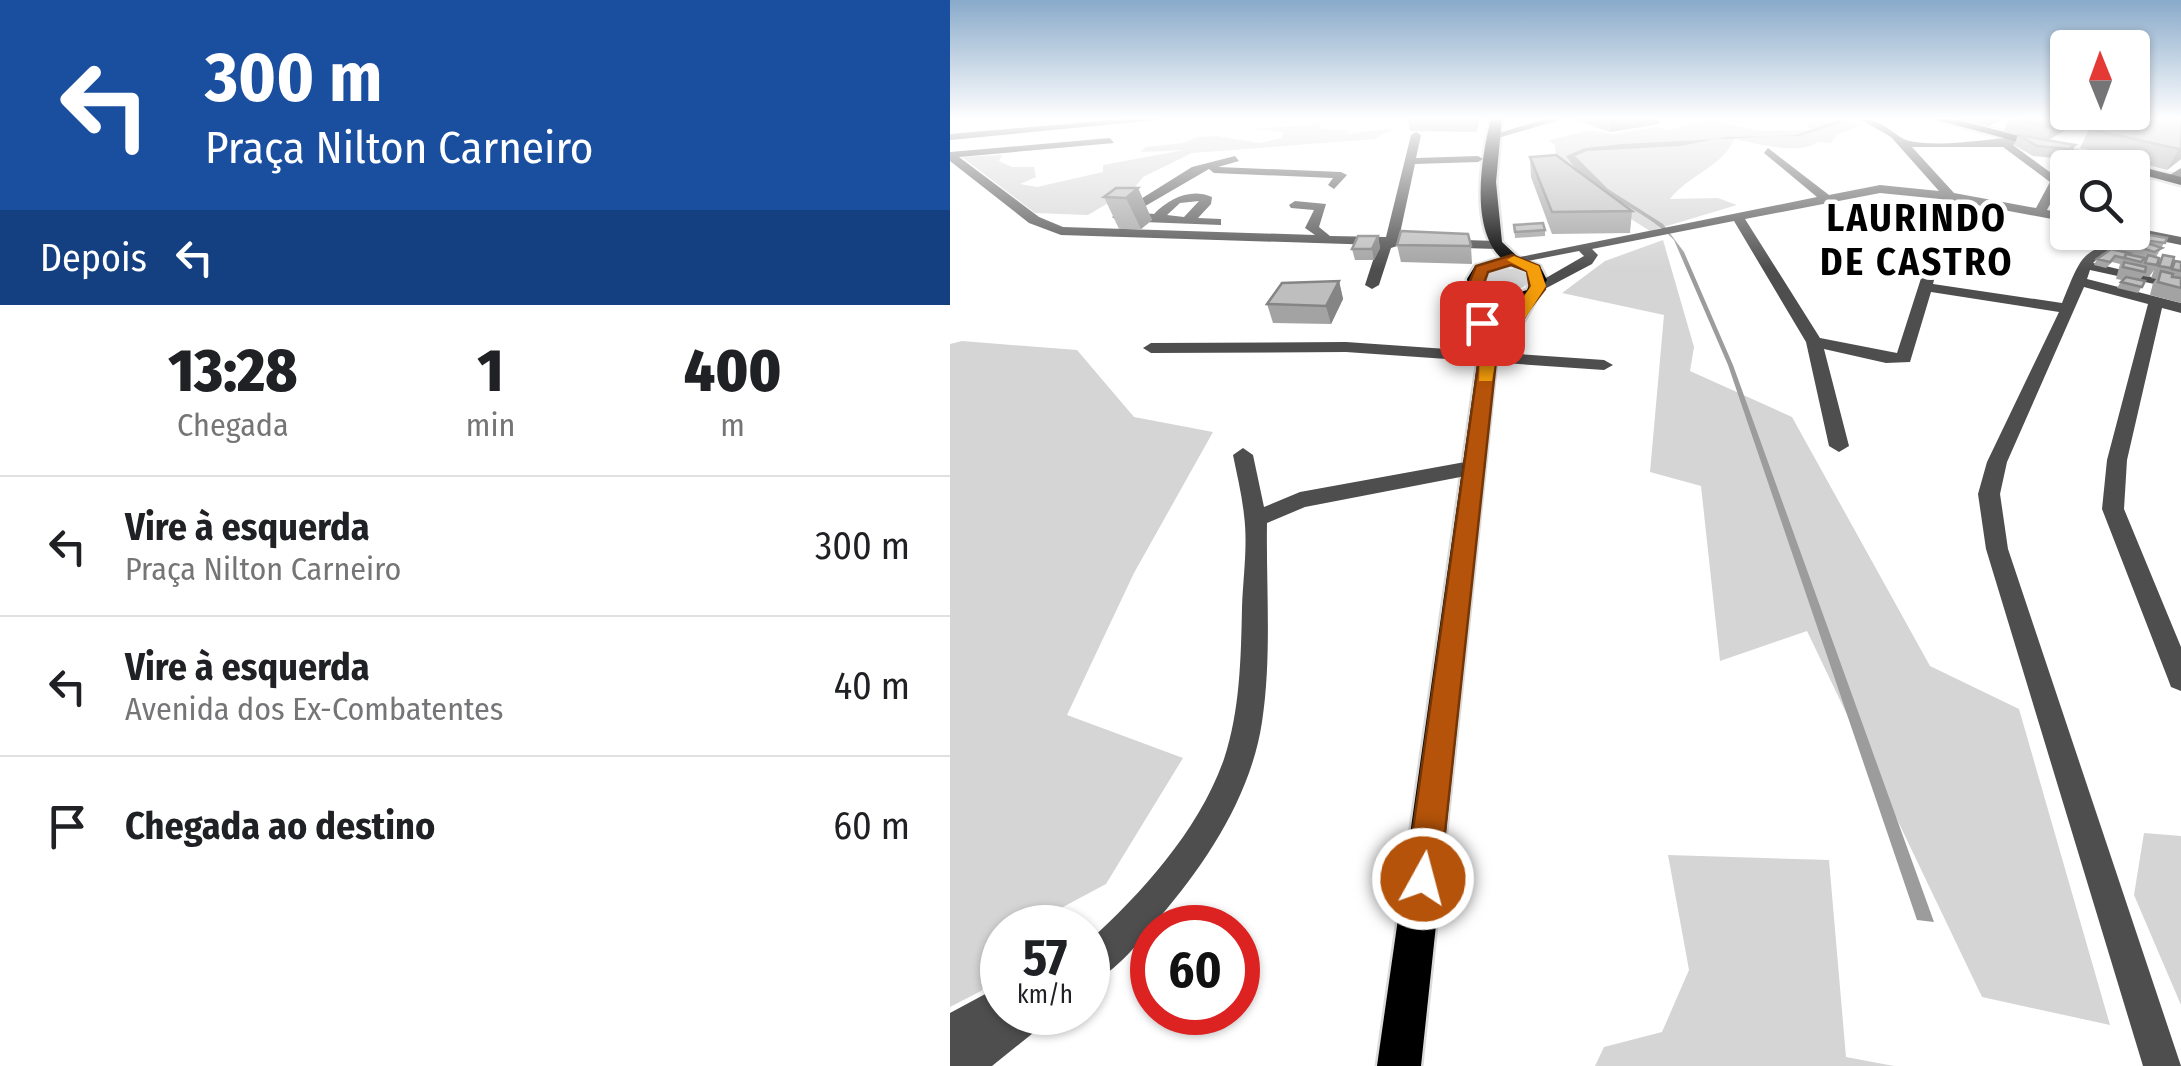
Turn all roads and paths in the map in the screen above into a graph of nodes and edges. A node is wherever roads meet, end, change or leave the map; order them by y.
1 (967, 169) edge
2 (1196, 169) joint
3 (1408, 169) edge
4 (1480, 169) edge
5 (1492, 169) edge
6 (1789, 169) edge
7 (1926, 169) edge
8 (2042, 169) edge
9 (2139, 169) edge
10 (2178, 177) edge
11 (1334, 185) dead end
12 (1488, 190) junction
13 (1950, 196) junction
14 (1824, 197) junction
15 (1295, 205) dead end
16 (2040, 212) junction
17 (2050, 214) edge
18 (1159, 215) junction
19 (1121, 216) junction
20 (1737, 216) junction
21 (1186, 222) junction
22 (1216, 222) dead end
23 (1096, 234) junction
24 (2174, 239) edge
25 (1324, 241) junction
26 (1388, 244) junction
27 (1583, 248) junction
28 (1487, 250) junction
29 (1512, 260) junction
30 (2081, 273) junction
31 (1372, 285) dead end
32 (2160, 292) junction
33 (1477, 293) junction
34 (1533, 293) junction
35 (2181, 308) edge
36 (2068, 310) junction
37 (1814, 342) junction
38 (1150, 348) dead end
39 (1488, 354) junction
40 (1604, 365) dead end
41 (1838, 446) dead end
42 (1243, 454) dead end
43 (1476, 467) junction
44 (1256, 519) junction
45 (2181, 679) edge
46 (1148, 905) edge
47 (1130, 926) edge
48 (1110, 945) edge
49 (980, 1016) edge
50 (950, 1034) edge
51 (1001, 1035) edge
52 (961, 1066) edge
53 (1398, 1066) edge
54 (2162, 1066) edge

1 - 23 street
2 - 11 street
2 - 19 street
3 - 26 street
4 - 12 main road
5 - 12 main road
6 - 14 street
7 - 13 street
8 - 16 street
9 - 10 main road
12 - 28 main road
13 - 14 street
13 - 16 street
14 - 20 street
15 - 25 street
16 - 17 street
18 - 19 street
18 - 21 street
18 - 21 street
19 - 23 street
20 - 27 street
20 - 37 street
21 - 22 street
23 - 25 street
24 - 30 street
25 - 26 street
26 - 28 street
26 - 31 street
27 - 29 street
27 - 34 street
28 - 29 main road
28 - 29 main road
28 - 33 main road
29 - 34 main road
30 - 32 street
30 - 36 street
32 - 35 street
32 - 45 street
33 - 34 main road
33 - 39 main road
34 - 39 main road
36 - 37 street
36 - 54 street
37 - 41 street
38 - 39 street
39 - 40 street
39 - 43 main road
42 - 44 street
43 - 44 street
43 - 53 main road
44 - 46 street
47 - 48 street
49 - 50 street
51 - 52 street

